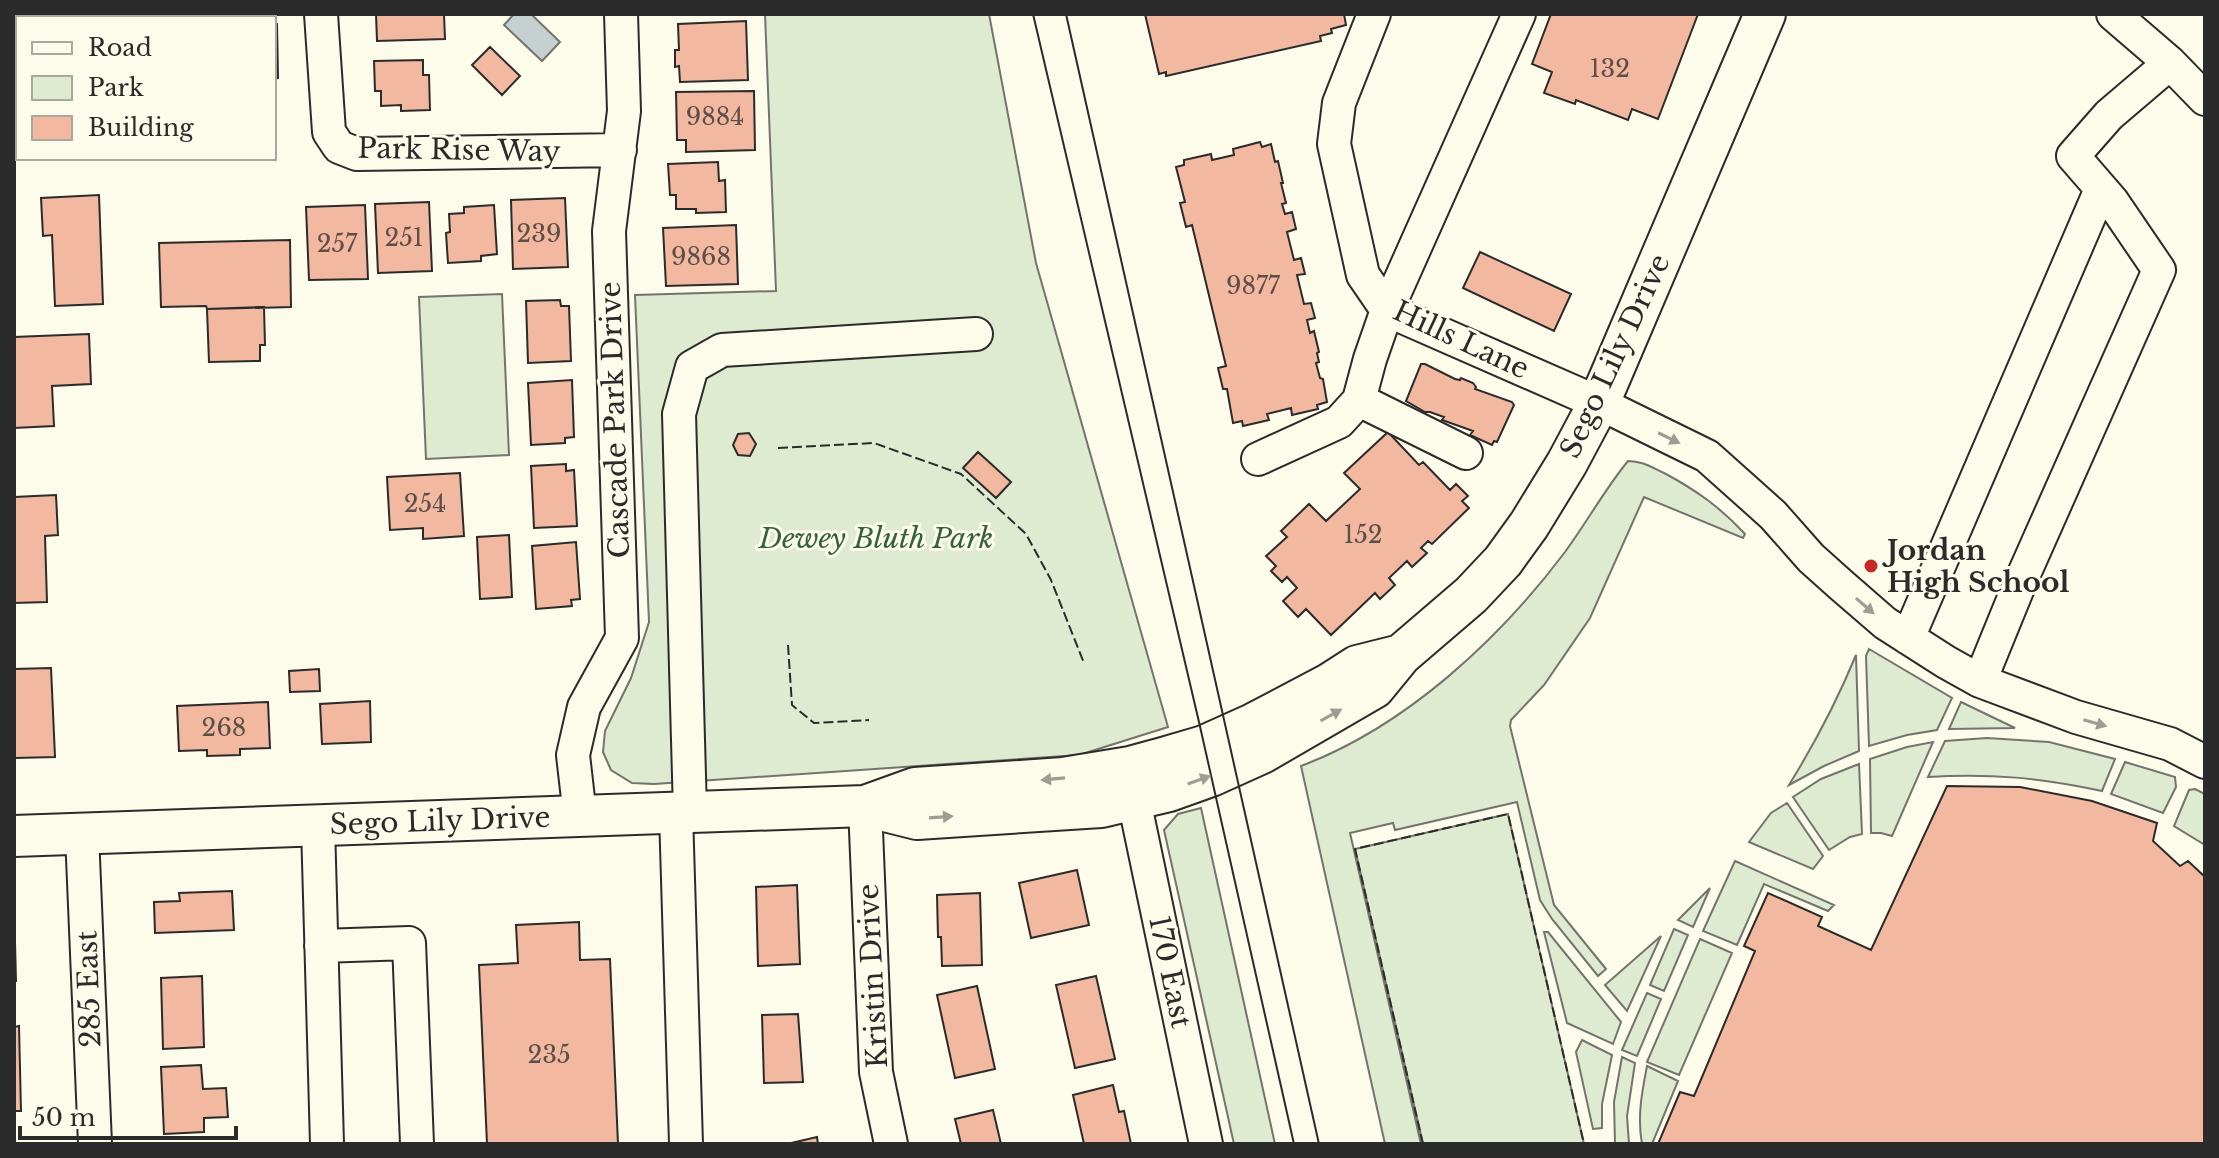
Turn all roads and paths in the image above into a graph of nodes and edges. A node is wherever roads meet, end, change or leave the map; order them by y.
1 (321, 14) edge
2 (621, 14) edge
3 (1374, 14) edge
4 (1519, 14) edge
5 (1765, 14) edge
6 (2113, 14) edge
7 (2170, 63) junction
8 (2205, 99) edge
9 (620, 150) junction
10 (2101, 189) junction
11 (1387, 310) junction
12 (976, 334) dead end
13 (1359, 400) junction
14 (1599, 403) junction
15 (1466, 453) dead end
16 (1258, 459) dead end
17 (1908, 638) junction
18 (1401, 655) junction
19 (1980, 681) junction
20 (2205, 762) edge
21 (1134, 800) junction
22 (865, 806) junction
23 (683, 812) junction
24 (580, 816) junction
25 (318, 826) junction
26 (82, 834) junction
27 (14, 836) edge
28 (321, 946) junction
29 (95, 1144) edge
30 (327, 1144) edge
31 (417, 1144) edge
32 (686, 1144) edge
33 (891, 1144) edge
34 (1206, 1144) edge

1 - 9 street, Park Rise Way
2 - 9 street, Cascade Park Drive
3 - 11 street, Hills Lane
4 - 11 street
5 - 14 main road, Sego Lily Drive
6 - 7 street
7 - 8 street
7 - 10 street
9 - 24 street, Cascade Park Drive
10 - 17 street
10 - 19 street
11 - 13 street
11 - 14 street, Hills Lane
12 - 23 street
13 - 15 street
13 - 16 street
14 -> 17 street, Hills Lane
14 - 18 main road, Sego Lily Drive
17 - 19 street, Hills Lane
21 -> 18 main road, Sego Lily Drive
18 -> 22 main road, Sego Lily Drive
19 -> 20 street, Hills Lane
22 -> 21 main road, Sego Lily Drive
21 - 34 street, 170 East
22 - 23 main road, Sego Lily Drive
22 - 33 street, Kristin Drive
23 - 24 main road, Sego Lily Drive
23 - 32 street
24 - 25 main road, Sego Lily Drive
25 - 26 main road, Sego Lily Drive
25 - 28 street
26 - 27 main road, Sego Lily Drive
26 - 29 street, 285 East
28 - 30 street
28 - 31 street

